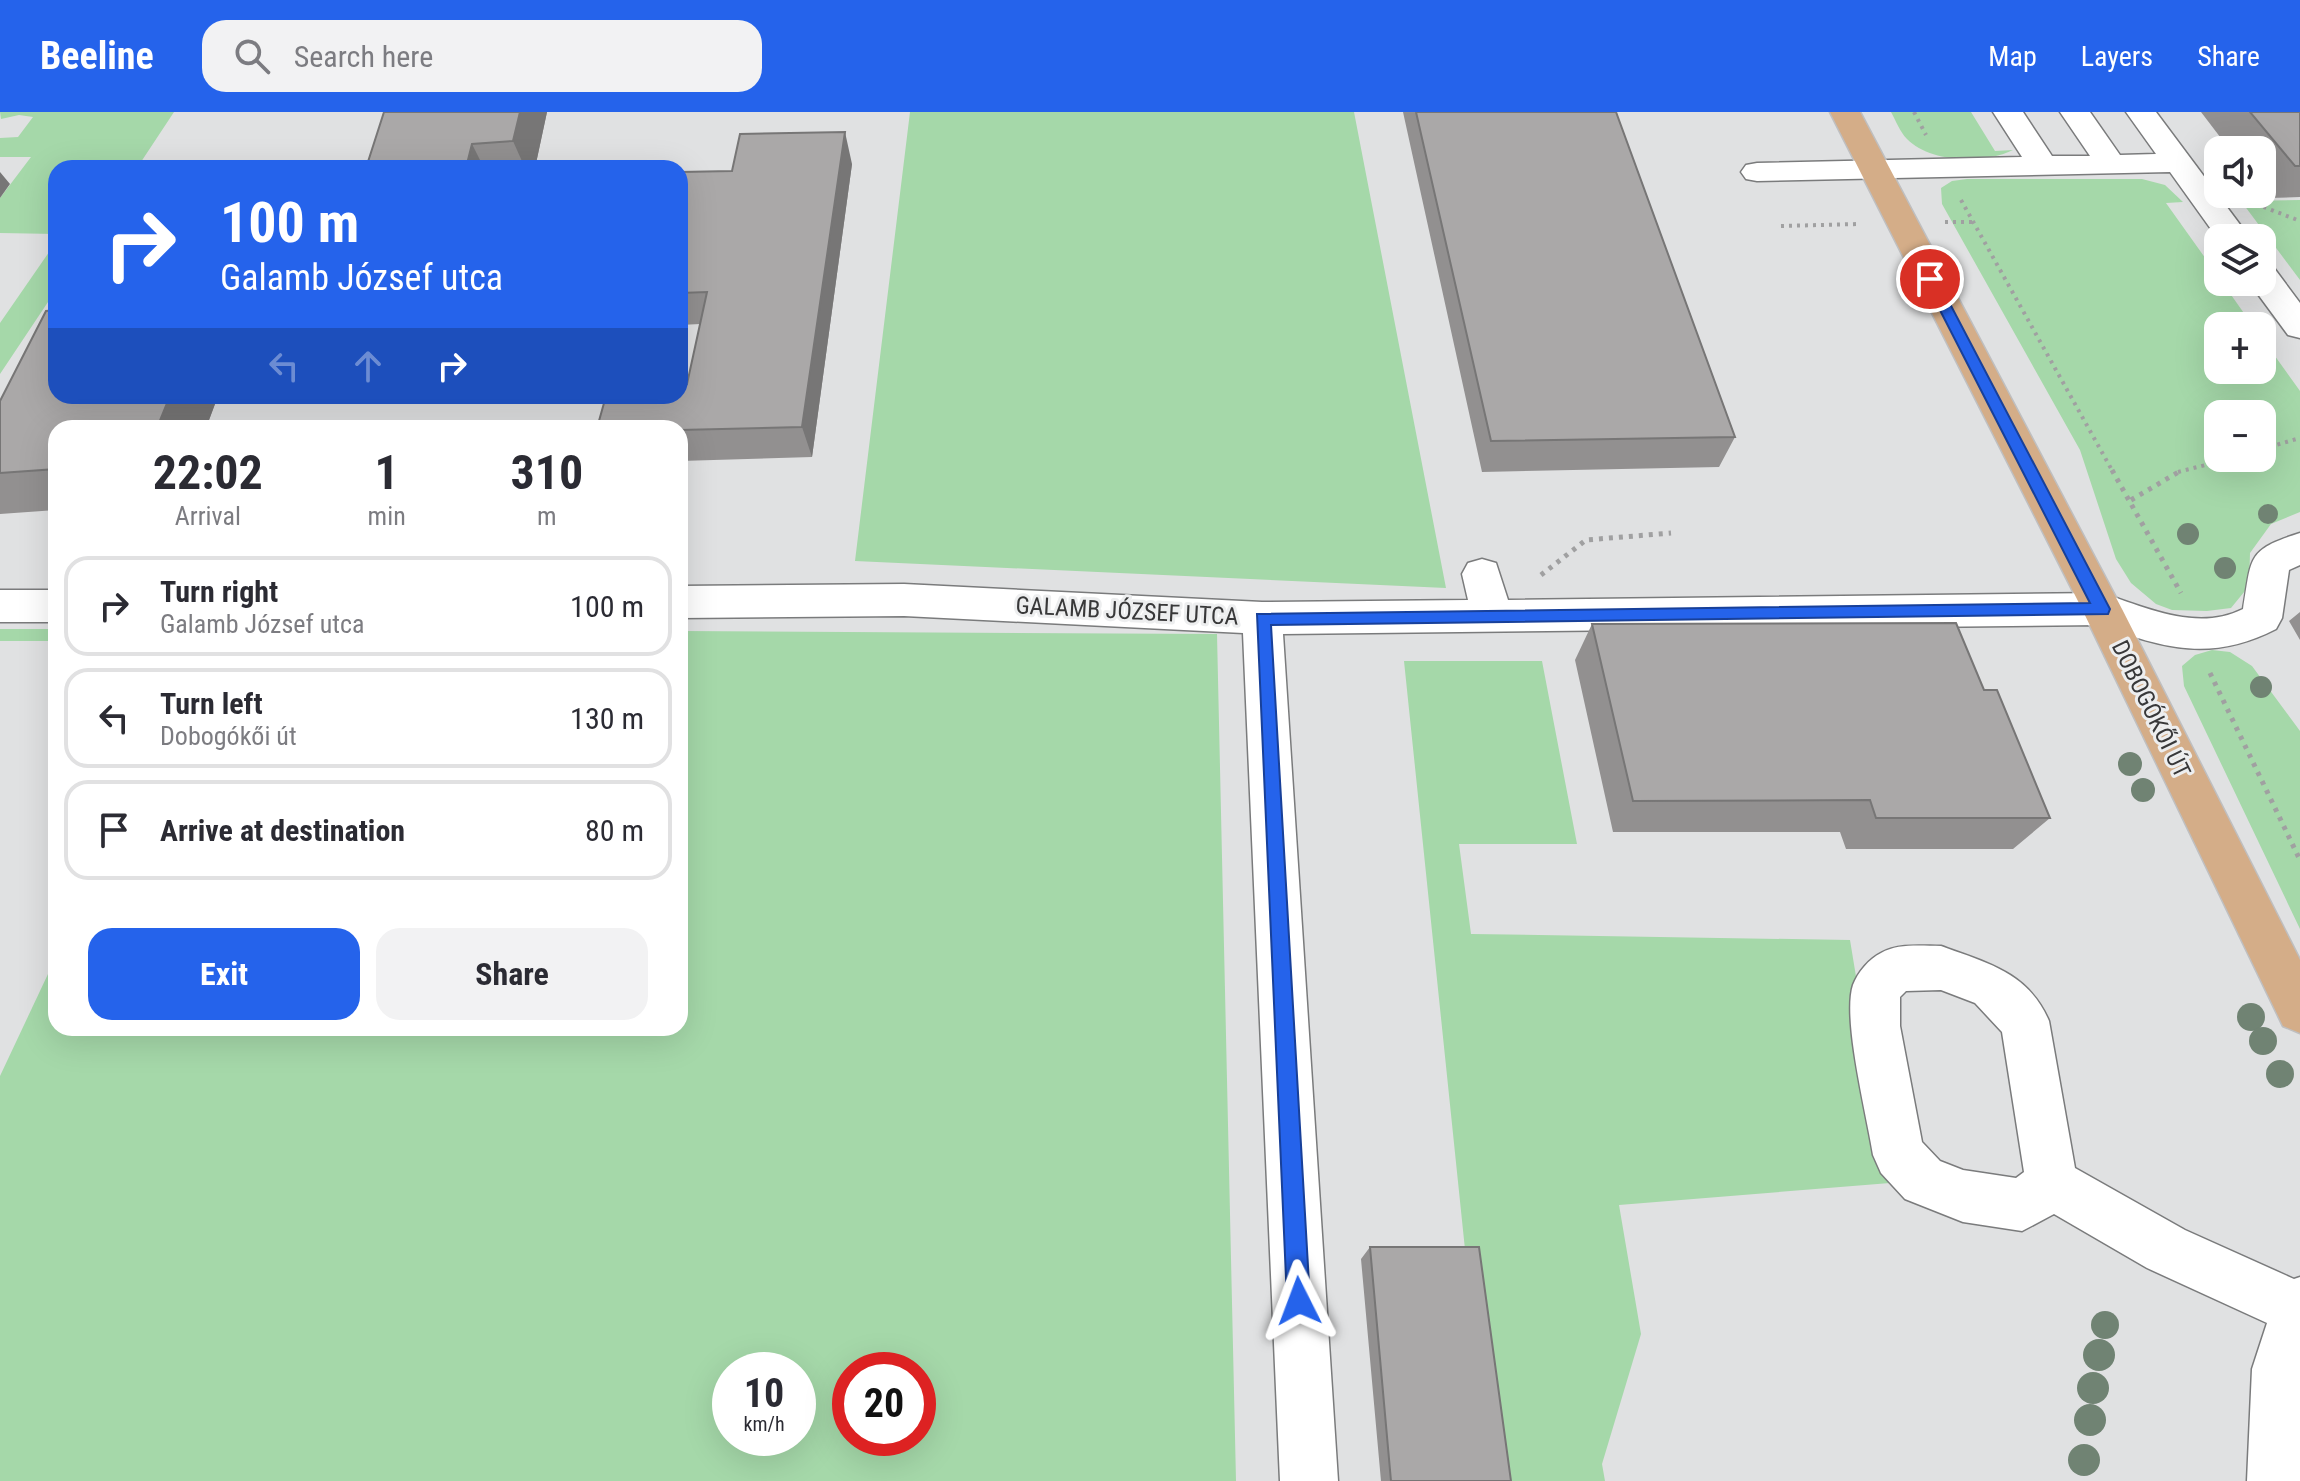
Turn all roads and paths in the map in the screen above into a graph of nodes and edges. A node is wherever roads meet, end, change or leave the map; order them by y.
1 (1845, 112) edge
2 (2008, 112) edge
3 (2075, 112) edge
4 (2141, 112) edge
5 (2179, 163) junction
6 (2111, 164) junction
7 (2043, 166) junction
8 (1945, 168) junction
9 (1874, 169) junction
10 (1757, 172) dead end
11 (2268, 208) edge
12 (2300, 221) edge
13 (1861, 224) dead end
14 (2224, 224) edge
15 (1781, 226) dead end
16 (2276, 295) edge
17 (2300, 327) edge
18 (2300, 438) edge
19 (2276, 445) edge
20 (2204, 465) edge
21 (2131, 500) junction
22 (1671, 533) dead end
23 (2300, 548) edge
24 (1482, 574) dead end
25 (688, 602) edge
26 (0, 606) edge
27 (48, 606) edge
28 (2102, 609) junction
29 (1491, 614) junction
30 (1262, 618) junction
31 (2197, 634) junction
32 (2300, 860) edge
33 (2300, 1010) edge
34 (2052, 1184) junction
35 (2298, 1306) edge
36 (1309, 1481) edge
37 (2276, 1481) edge

1 - 9 main road, DOBOGÓKŐI ÚT
2 - 7 street
3 - 6 street
4 - 5 street
5 - 6 street
5 - 14 street
6 - 7 street
7 - 8 street
8 - 9 street
8 - 21 path
9 - 10 street
9 - 28 main road, DOBOGÓKŐI ÚT
11 - 12 path
13 - 15 path
16 - 17 street
18 - 19 path
20 - 21 path
21 - 31 path
22 - 29 path
23 - 31 street
24 - 29 street
25 - 30 street, GALAMB JÓZSEF UTCA
26 - 27 street
28 - 29 street, GALAMB JÓZSEF UTCA
28 - 31 street
28 - 33 main road, DOBOGÓKŐI ÚT
29 - 30 street, GALAMB JÓZSEF UTCA
30 - 36 street
31 - 32 path
34 - 34 street
34 - 35 street
35 - 37 street

